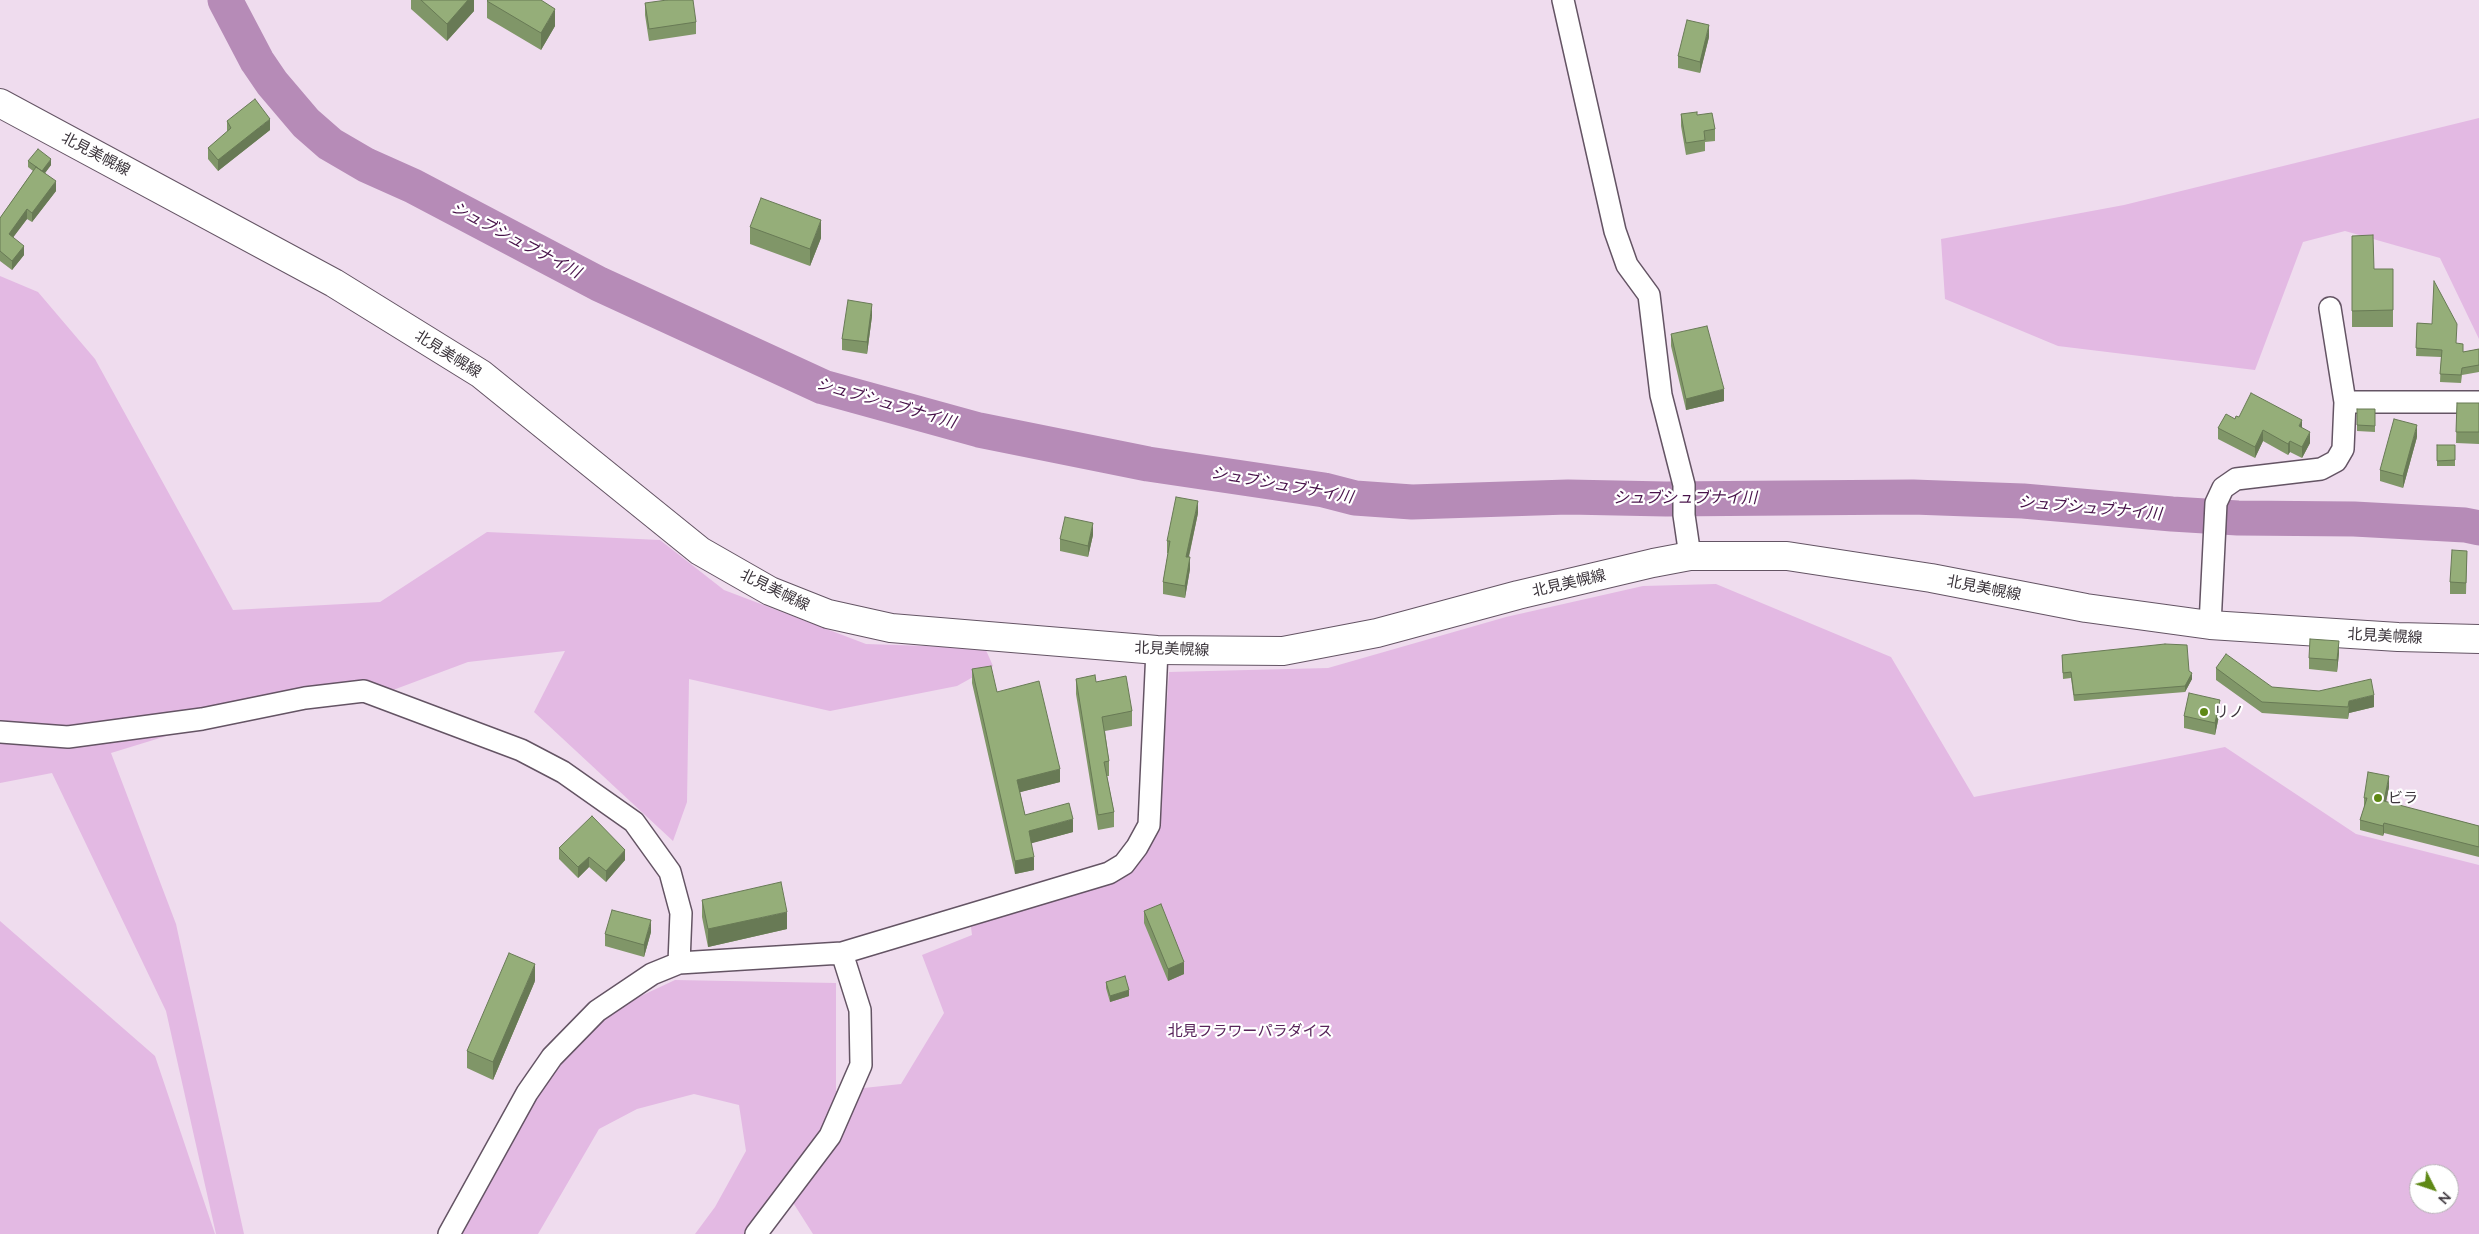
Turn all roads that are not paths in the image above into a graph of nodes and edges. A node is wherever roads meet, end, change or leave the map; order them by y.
1 (1563, 0) edge
2 (0, 103) edge
3 (2330, 308) dead end
4 (2345, 402) junction
5 (2479, 402) edge
6 (1690, 556) junction
7 (2210, 625) junction
8 (2479, 640) edge
9 (1157, 650) junction
10 (0, 732) edge
11 (842, 953) junction
12 (679, 963) junction
13 (449, 1234) edge
14 (756, 1234) edge

1 - 6 street
2 - 9 main road, 北見美幌線
3 - 4 street
4 - 5 street
4 - 7 street
6 - 7 main road, 北見美幌線
6 - 9 main road, 北見美幌線
7 - 8 main road, 北見美幌線
9 - 11 street
10 - 12 street
11 - 12 street
11 - 14 street
12 - 13 street

